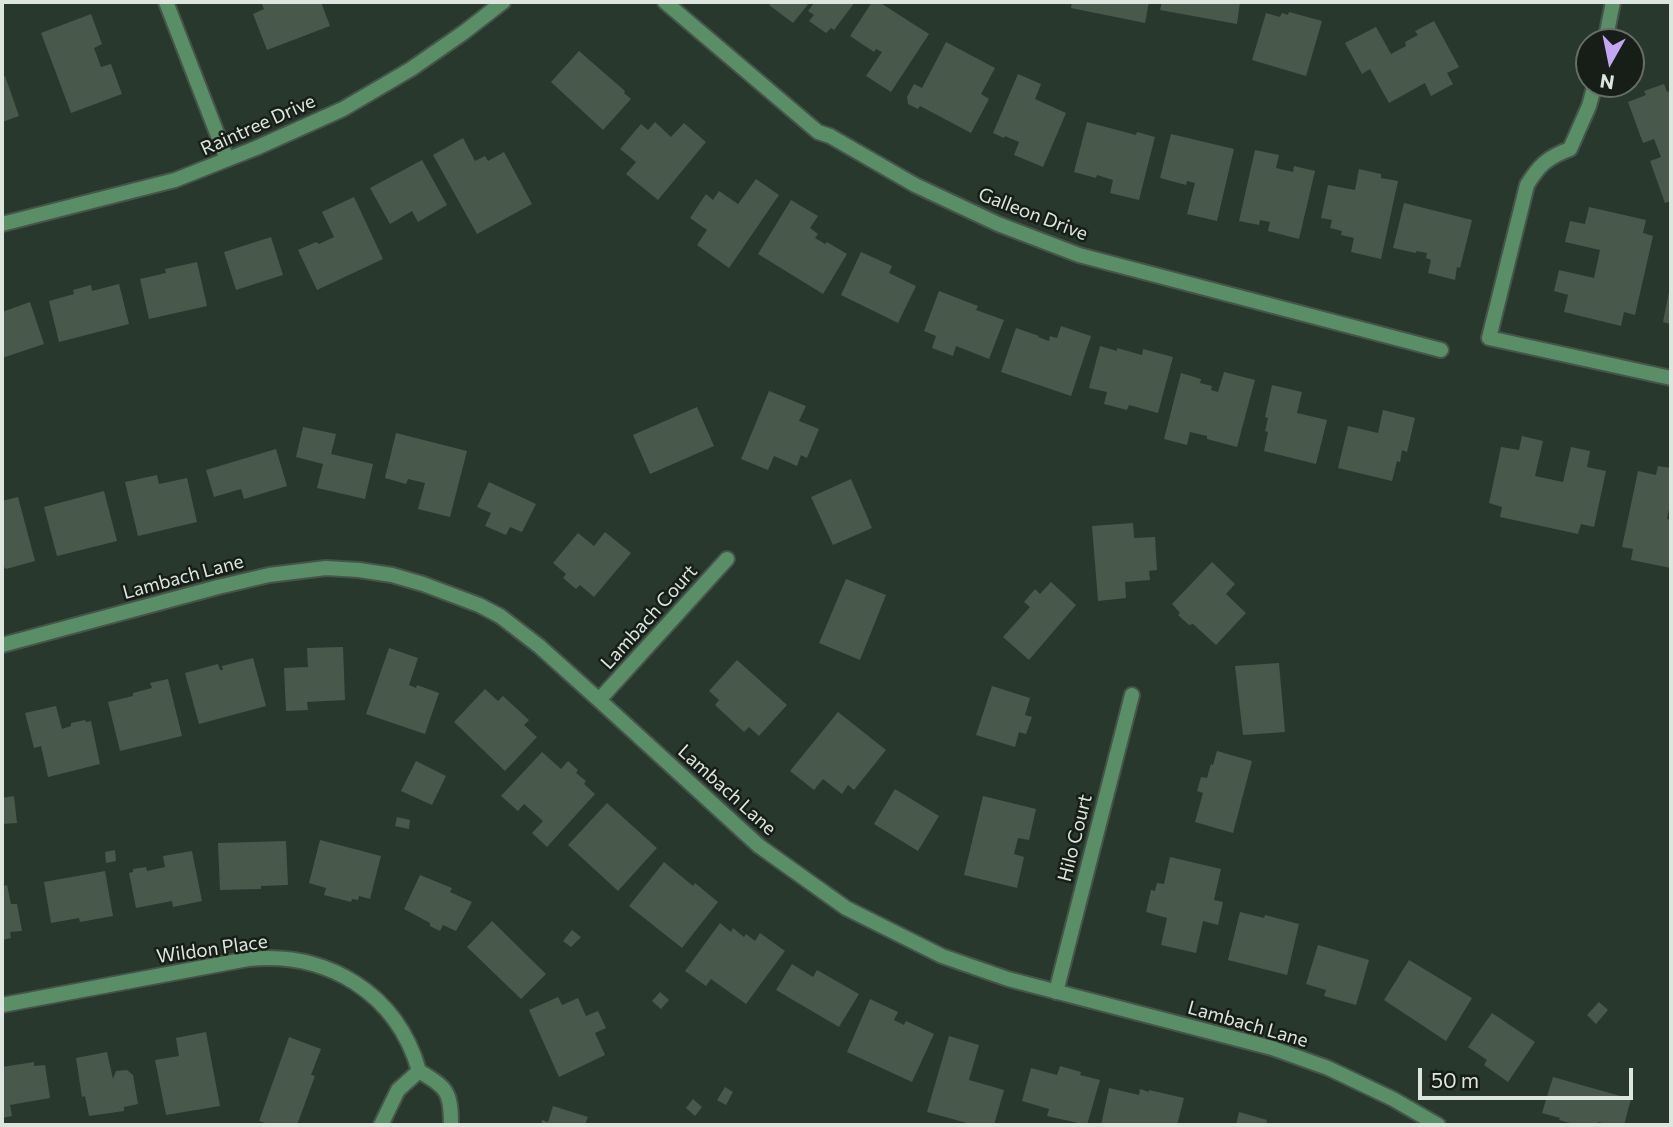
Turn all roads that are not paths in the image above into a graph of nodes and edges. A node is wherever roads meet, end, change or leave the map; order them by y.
1 (166, 2) edge
2 (503, 2) edge
3 (665, 2) edge
4 (1613, 2) edge
5 (1608, 28) edge
6 (1591, 98) edge
7 (228, 159) junction
8 (2, 224) edge
9 (1441, 350) dead end
10 (1671, 377) edge
11 (727, 559) dead end
12 (2, 645) edge
13 (1132, 695) dead end
14 (599, 700) junction
15 (1056, 992) junction
16 (2, 1005) edge
17 (419, 1071) junction
18 (381, 1125) edge
19 (451, 1125) edge
20 (1438, 1125) edge

1 - 7 street
2 - 7 street, Raintree Drive
3 - 9 street, Galleon Drive
4 - 5 street
6 - 10 street
7 - 8 street, Raintree Drive
11 - 14 street, Lambach Court
12 - 14 street, Lambach Lane
13 - 15 street, Hilo Court
14 - 15 street, Lambach Lane
15 - 20 street, Lambach Lane
16 - 17 street, Wildon Place
17 - 18 street
17 - 19 street

